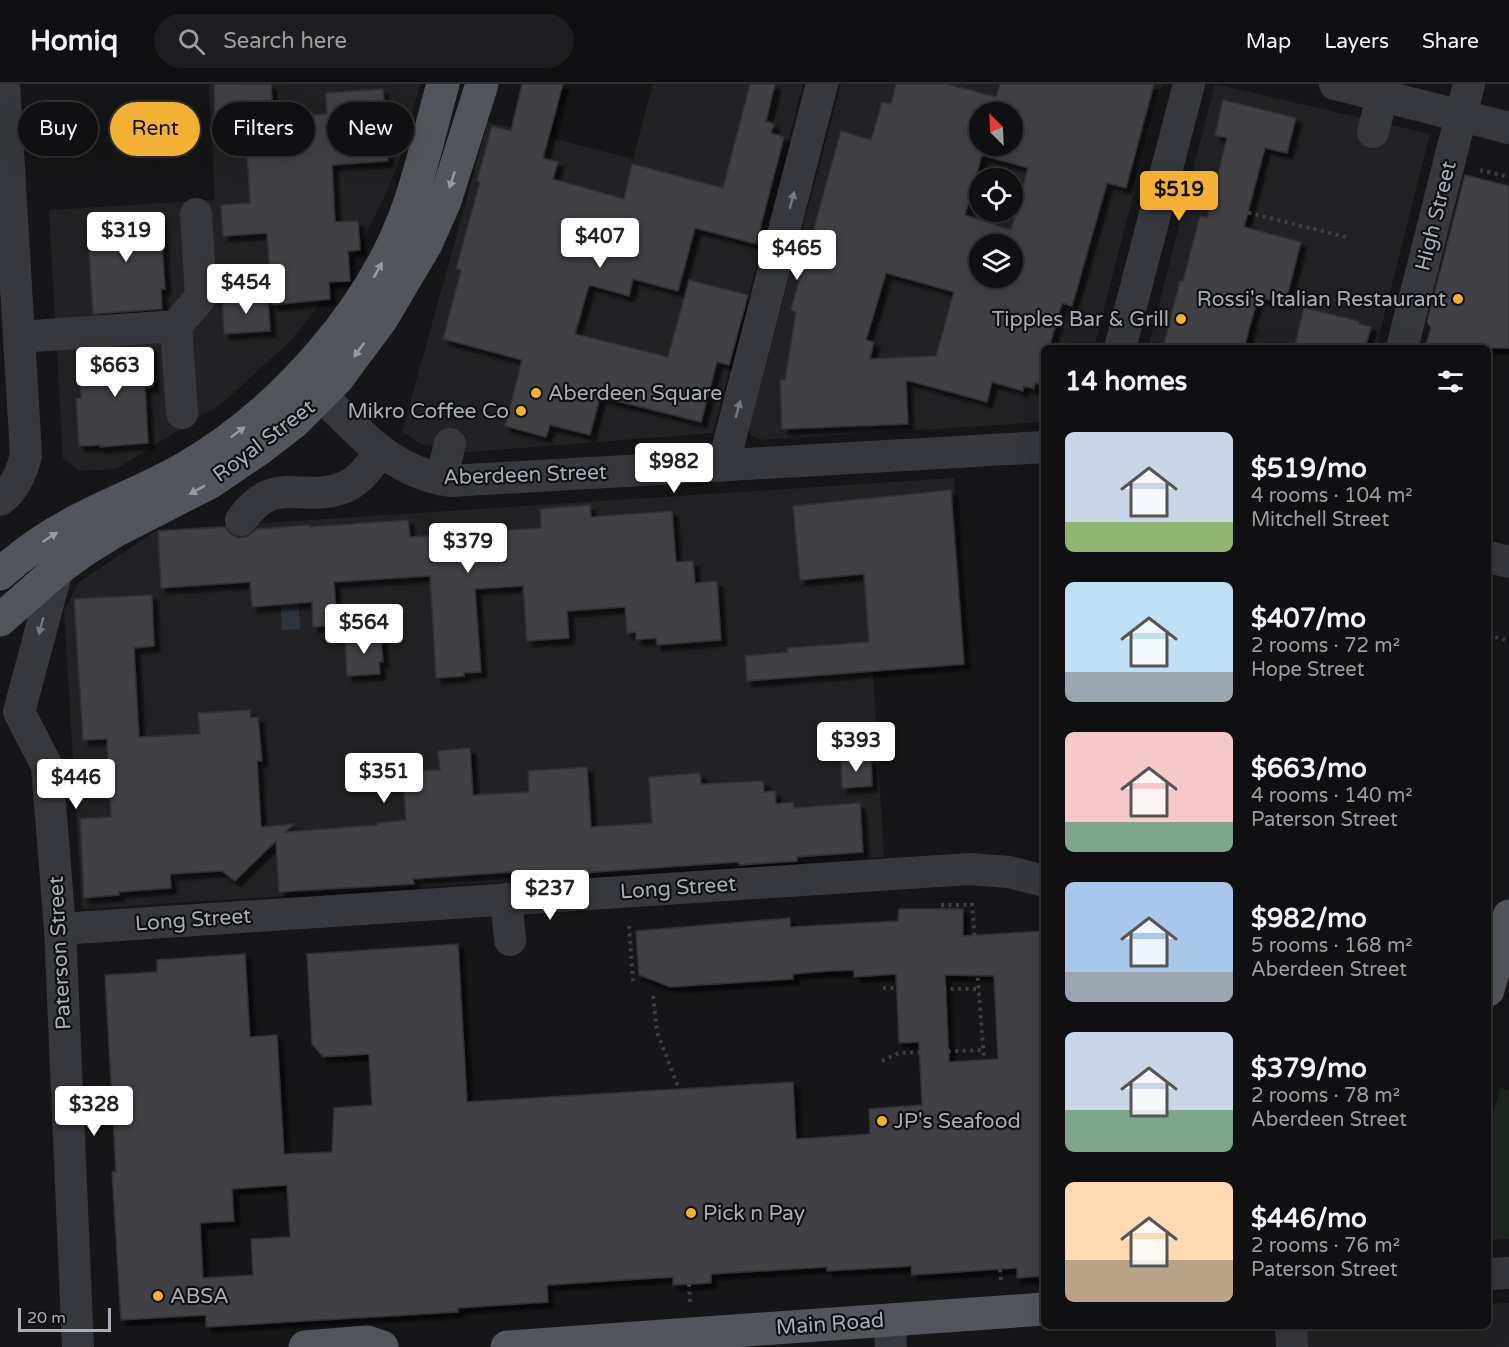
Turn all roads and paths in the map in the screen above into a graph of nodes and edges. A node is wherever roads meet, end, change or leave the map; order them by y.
1 (4, 84) edge
2 (443, 84) edge
3 (482, 84) edge
4 (822, 84) edge
5 (1189, 84) edge
6 (1335, 84) edge
7 (1470, 84) edge
8 (1382, 97) junction
9 (1461, 116) junction
10 (1509, 128) edge
11 (1373, 132) dead end
12 (1161, 191) junction
13 (196, 214) dead end
14 (1346, 237) dead end
15 (176, 326) junction
16 (19, 337) junction
17 (1121, 345) edge
18 (1403, 345) edge
19 (322, 396) junction
20 (182, 413) dead end
21 (450, 444) dead end
22 (1041, 447) edge
23 (381, 452) junction
24 (723, 466) junction
25 (441, 479) junction
26 (0, 500) edge
27 (241, 520) dead end
28 (1491, 557) edge
29 (1509, 562) edge
30 (57, 570) junction
31 (0, 574) edge
32 (0, 620) edge
33 (1491, 636) edge
34 (1509, 641) edge
35 (969, 869) junction
36 (1041, 880) edge
37 (506, 899) junction
38 (1509, 916) edge
39 (629, 926) dead end
40 (60, 928) junction
41 (510, 940) dead end
42 (1491, 979) edge
43 (633, 981) dead end
44 (883, 988) dead end
45 (980, 989) junction
46 (653, 996) dead end
47 (984, 1050) junction
48 (882, 1061) dead end
49 (679, 1089) dead end
50 (1509, 1273) edge
51 (1491, 1274) edge
52 (1041, 1309) edge
53 (1003, 1312) junction
54 (1291, 1329) edge
55 (890, 1334) edge
56 (78, 1347) edge
57 (305, 1347) edge
58 (382, 1347) edge
59 (507, 1347) edge
60 (1292, 1347) edge

1 - 16 street
31 -> 2 main road, Royal Street
3 -> 19 main road, Royal Street
24 -> 4 street
5 - 12 street
6 - 8 street
7 - 9 street, High Street
8 - 9 street
8 - 11 street
9 - 10 street
9 - 18 street, High Street
12 - 14 path
12 - 17 street
13 - 15 street
15 - 16 street
15 - 20 street
16 - 26 street
19 - 23 street, Aberdeen Street
19 -> 30 main road, Royal Street
21 - 25 street
22 - 24 street, Aberdeen Street
23 - 25 street, Aberdeen Street
23 - 27 street
24 - 25 street, Aberdeen Street
28 - 29 street
30 - 32 main road, Royal Street
30 -> 40 street, Paterson Street
33 - 34 path
35 - 36 street, Long Street
35 - 37 street, Long Street
35 - 45 path
37 - 40 street, Long Street
37 - 41 street
38 - 42 main road
39 - 43 path
40 - 56 street, Paterson Street
44 - 45 path
45 - 47 path
46 - 49 path
47 - 48 path
47 - 53 path
50 - 51 street
52 - 53 main road, Main Road
53 - 55 main road, Main Road
54 - 60 street
55 - 59 main road, Main Road
57 - 58 main road

